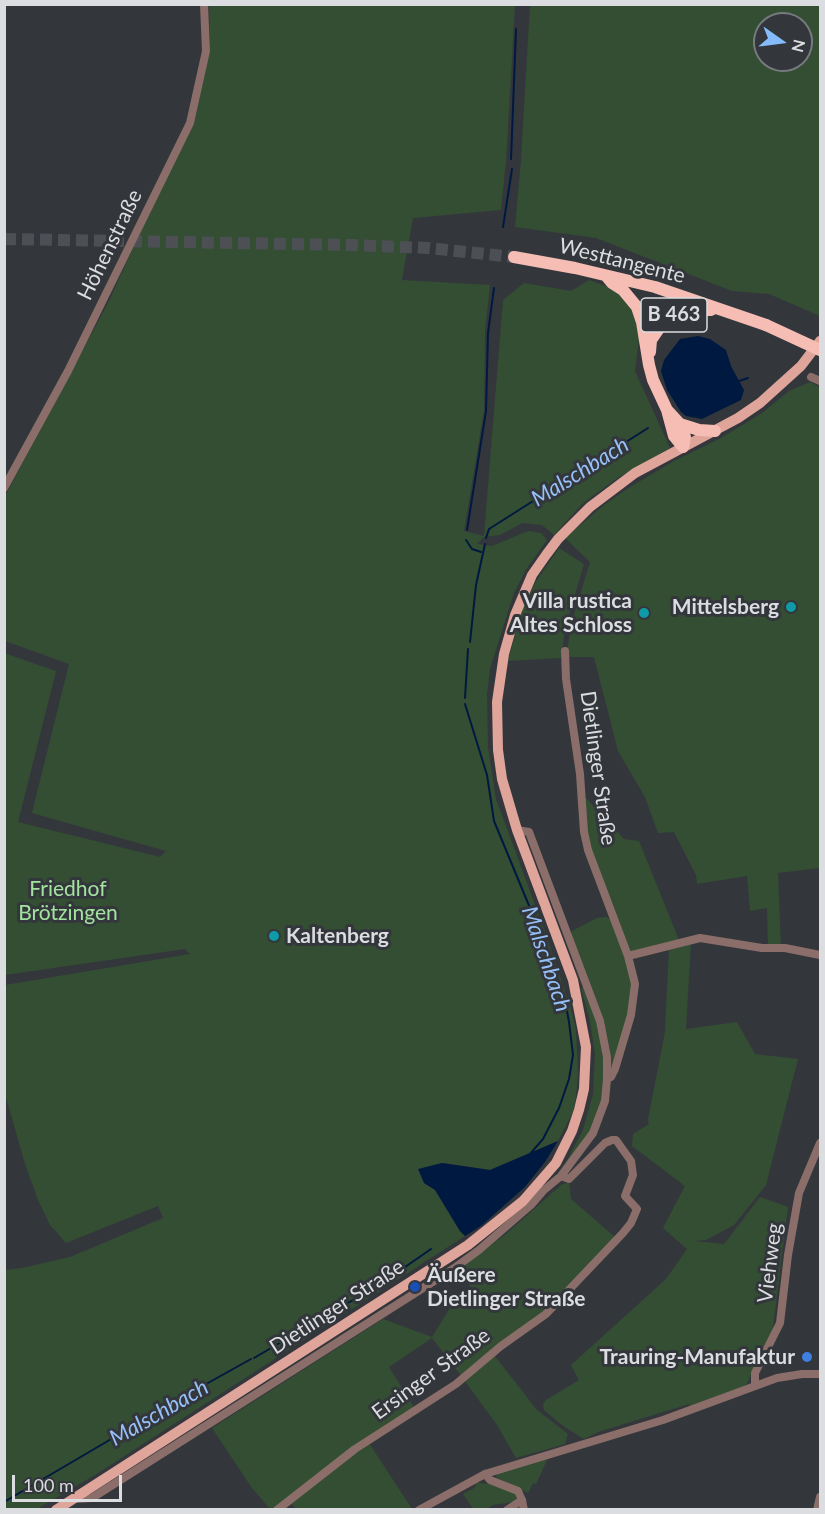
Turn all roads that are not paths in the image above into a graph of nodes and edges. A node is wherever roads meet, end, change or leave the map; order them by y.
1 (204, 4) edge
2 (514, 257) tunnel mouth
3 (604, 274) junction
4 (729, 311) junction
5 (820, 341) edge
6 (820, 350) edge
7 (648, 362) junction
8 (811, 377) dead end
9 (820, 381) edge
10 (667, 410) junction
11 (680, 424) junction
12 (715, 431) junction
13 (683, 447) junction
14 (4, 488) edge
15 (565, 651) dead end
16 (517, 830) junction
17 (628, 956) junction
18 (820, 956) edge
19 (607, 1078) junction
20 (616, 1140) joint
21 (820, 1143) edge
22 (561, 1176) junction
23 (820, 1374) edge
24 (755, 1386) junction
25 (484, 1474) junction
26 (820, 1497) edge
27 (73, 1499) junction
28 (522, 1500) junction
29 (56, 1509) edge
30 (277, 1509) edge
31 (419, 1509) edge
32 (507, 1509) edge
33 (524, 1509) edge
34 (817, 1509) edge

1 - 14 street, Höhenstraße
2 - 3 highway, Westtangente / B 463
3 - 4 highway, Westtangente / B 463
3 - 7 highway, B 463
4 - 6 highway, Westtangente / B 463, bridge
4 - 7 highway, B 463
5 - 12 main road, Dietlinger Straße
7 - 10 highway, B 463
8 - 9 street
10 - 11 highway, B 463
10 - 13 highway, B 463
11 - 12 highway
11 - 13 highway
12 - 13 main road, Dietlinger Straße
13 - 16 main road, Dietlinger Straße
15 - 17 street, Dietlinger Straße
16 - 19 street, Dietlinger Straße
16 - 27 main road, Dietlinger Straße
17 - 18 street
17 - 19 street, Dietlinger Straße
19 - 22 street, Dietlinger Straße
20 - 22 street, Dietlinger Straße
20 - 30 street, Ersinger Straße
21 - 24 street, Viehweg
22 - 27 street, Dietlinger Straße
23 - 24 street
24 - 25 street
25 - 28 street
25 - 31 street
26 - 34 street
27 - 29 main road, Dietlinger Straße
28 - 32 street
28 - 33 street

